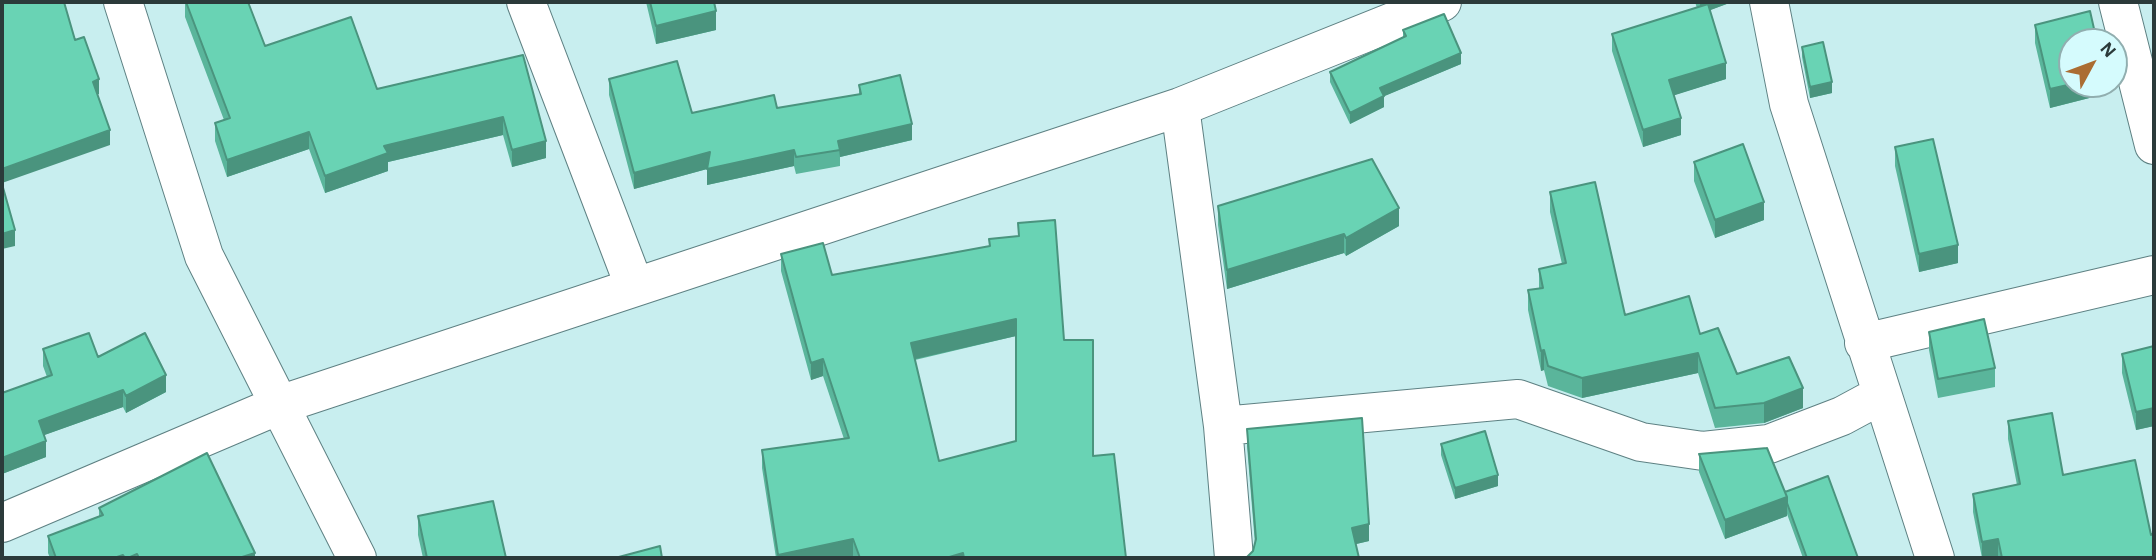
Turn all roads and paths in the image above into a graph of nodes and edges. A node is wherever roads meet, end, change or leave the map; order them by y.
1 (123, 2) edge
2 (526, 2) edge
3 (1442, 2) edge
4 (1769, 2) edge
5 (2118, 2) edge
6 (1180, 107) junction
7 (2152, 128) edge
8 (2154, 275) edge
9 (634, 285) junction
10 (1864, 343) junction
11 (1881, 395) junction
12 (279, 405) junction
13 (1223, 426) junction
14 (2, 523) edge
15 (357, 558) edge
16 (1234, 558) edge
17 (1936, 558) edge

1 - 12 street
2 - 9 street
3 - 6 street
4 - 10 street
5 - 7 street
6 - 9 street
6 - 13 street
8 - 10 street
9 - 12 street
10 - 11 street
11 - 13 street
11 - 17 street
12 - 14 street
12 - 15 street
13 - 16 street

